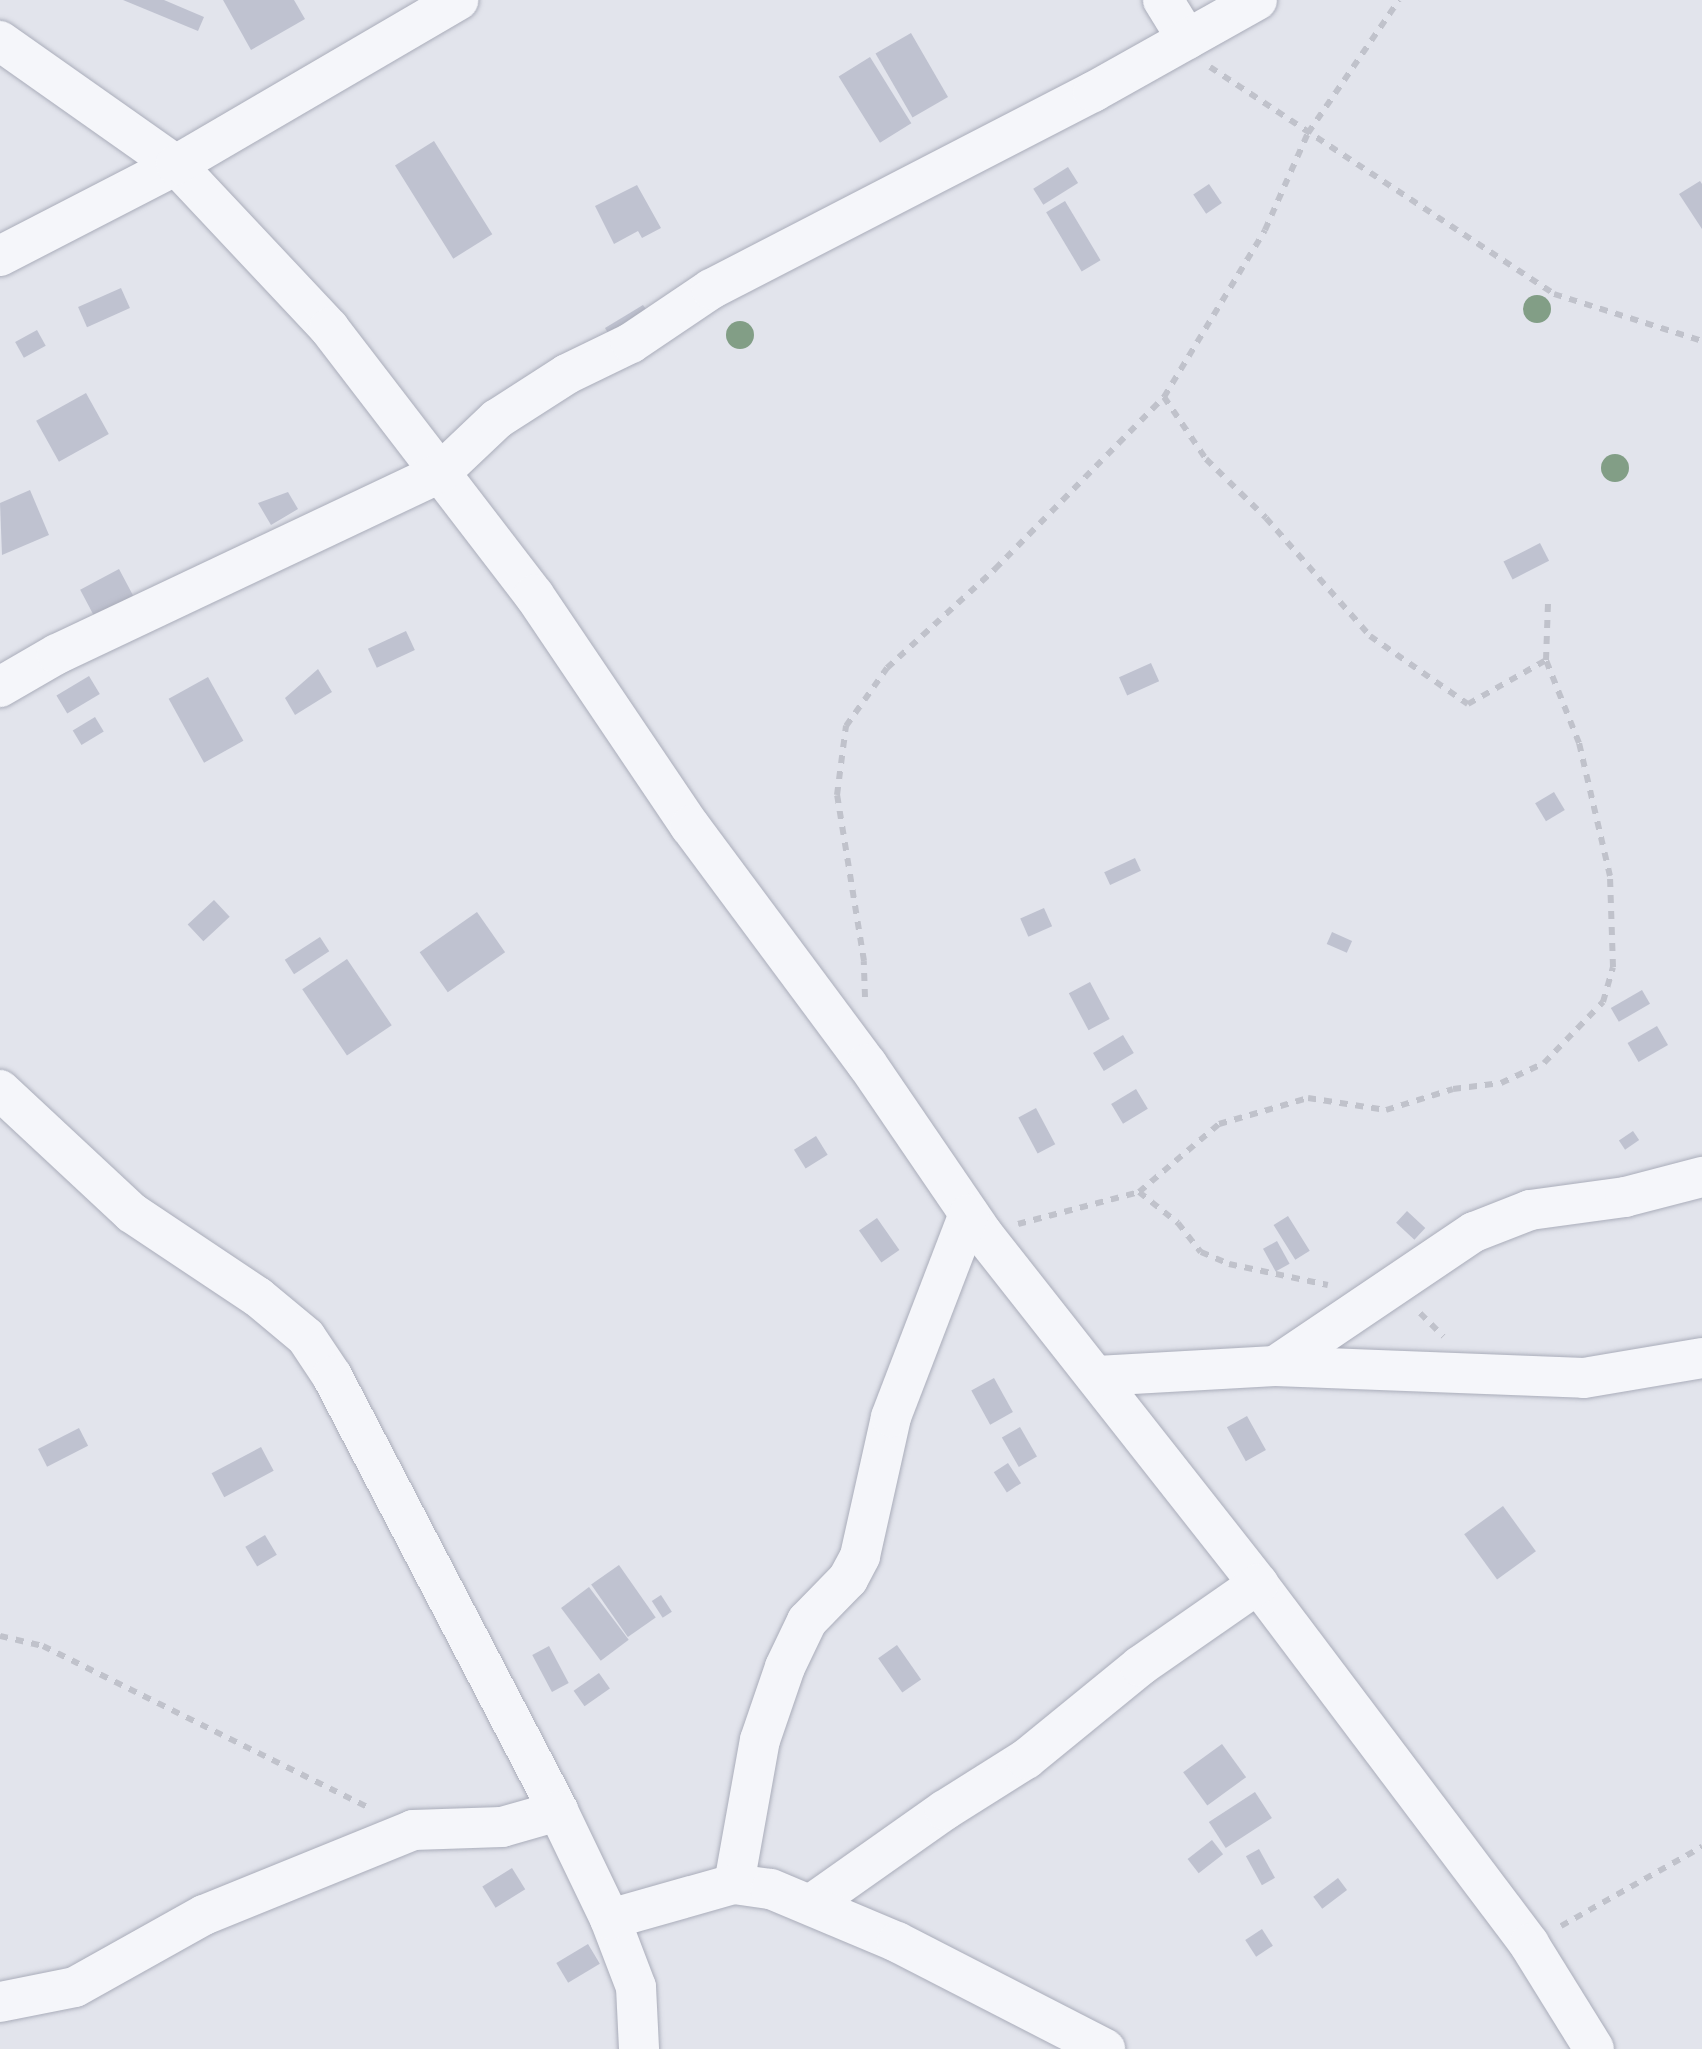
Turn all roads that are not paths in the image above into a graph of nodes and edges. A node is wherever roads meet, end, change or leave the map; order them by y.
1 (458, 0) edge
2 (1162, 0) edge
3 (1257, 0) edge
4 (1187, 39) junction
5 (0, 41) edge
6 (176, 165) junction
7 (0, 256) edge
8 (440, 473) junction
9 (0, 687) edge
10 (0, 1090) edge
11 (1702, 1177) edge
12 (976, 1224) junction
13 (1702, 1358) edge
14 (1275, 1366) junction
15 (1097, 1376) junction
16 (1258, 1584) junction
17 (558, 1811) junction
18 (734, 1884) junction
19 (814, 1903) junction
20 (610, 1919) junction
21 (0, 2002) edge
22 (639, 2049) edge
23 (1105, 2049) edge
24 (1594, 2049) edge

1 - 6 street
2 - 4 street
3 - 4 street
4 - 8 street
5 - 6 street
6 - 7 street
6 - 8 street
8 - 9 street
8 - 12 street
10 - 17 street
11 - 14 street
12 - 15 street
12 - 18 street
13 - 14 street
14 - 15 street
15 - 16 street
16 - 19 street
16 - 24 street
17 - 20 street
17 - 21 street
18 - 19 street
18 - 20 street
19 - 23 street
20 - 22 street

